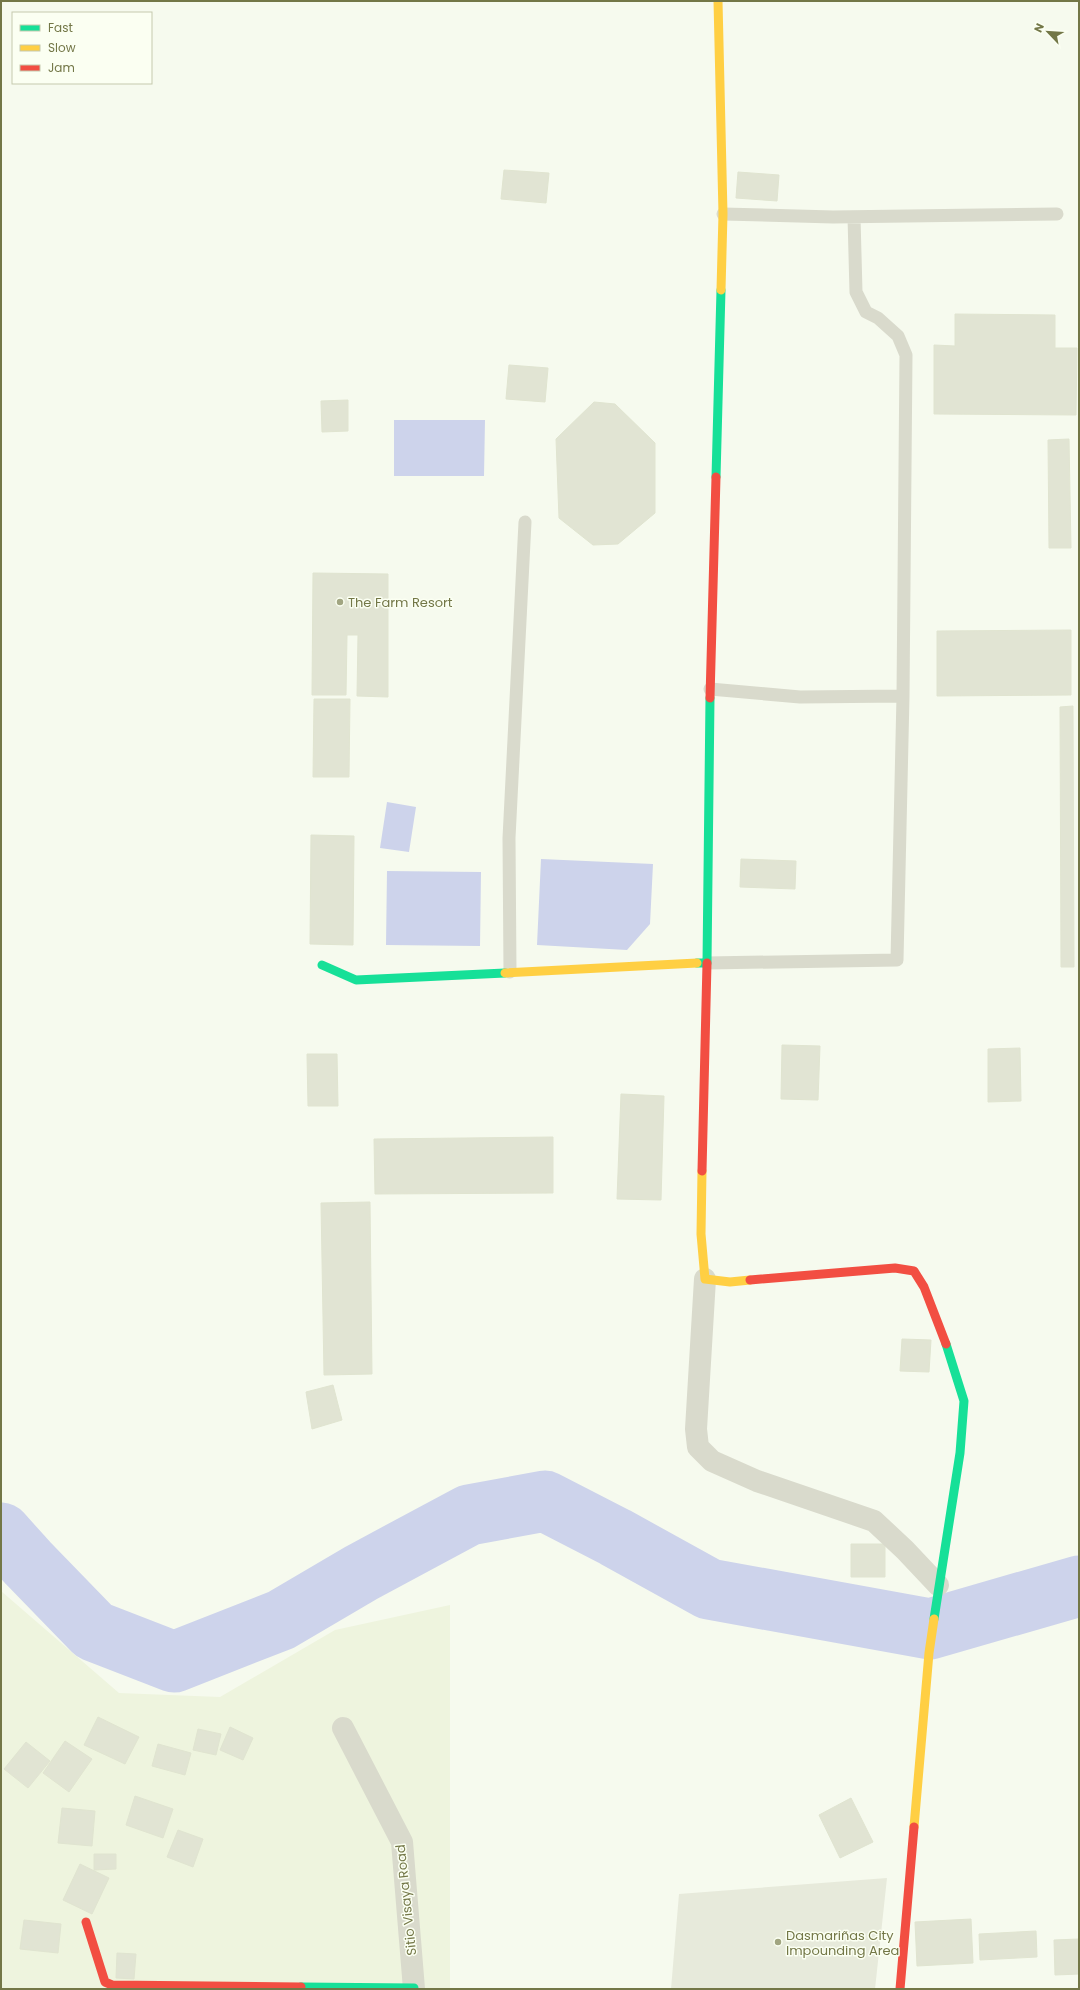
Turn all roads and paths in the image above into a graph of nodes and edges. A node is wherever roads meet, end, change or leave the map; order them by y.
1 (718, 1) edge
2 (723, 214) junction
3 (1057, 214) dead end
4 (854, 216) junction
5 (525, 522) dead end
6 (710, 689) junction
7 (903, 696) junction
8 (707, 963) junction
9 (322, 965) dead end
10 (510, 972) junction
11 (704, 1279) junction
12 (938, 1591) junction
13 (343, 1728) dead end
14 (86, 1922) dead end
15 (414, 1988) edge
16 (900, 1989) edge

1 - 2 street
2 - 4 lane
2 - 6 street
3 - 4 lane
4 - 7 lane
5 - 10 lane
6 - 7 lane
6 - 8 street
7 - 8 lane
8 - 10 street
8 - 11 street
9 - 10 street
11 - 12 street
11 - 12 street
12 - 16 street
13 - 15 street, Sitio Visaya Road
14 - 15 street

